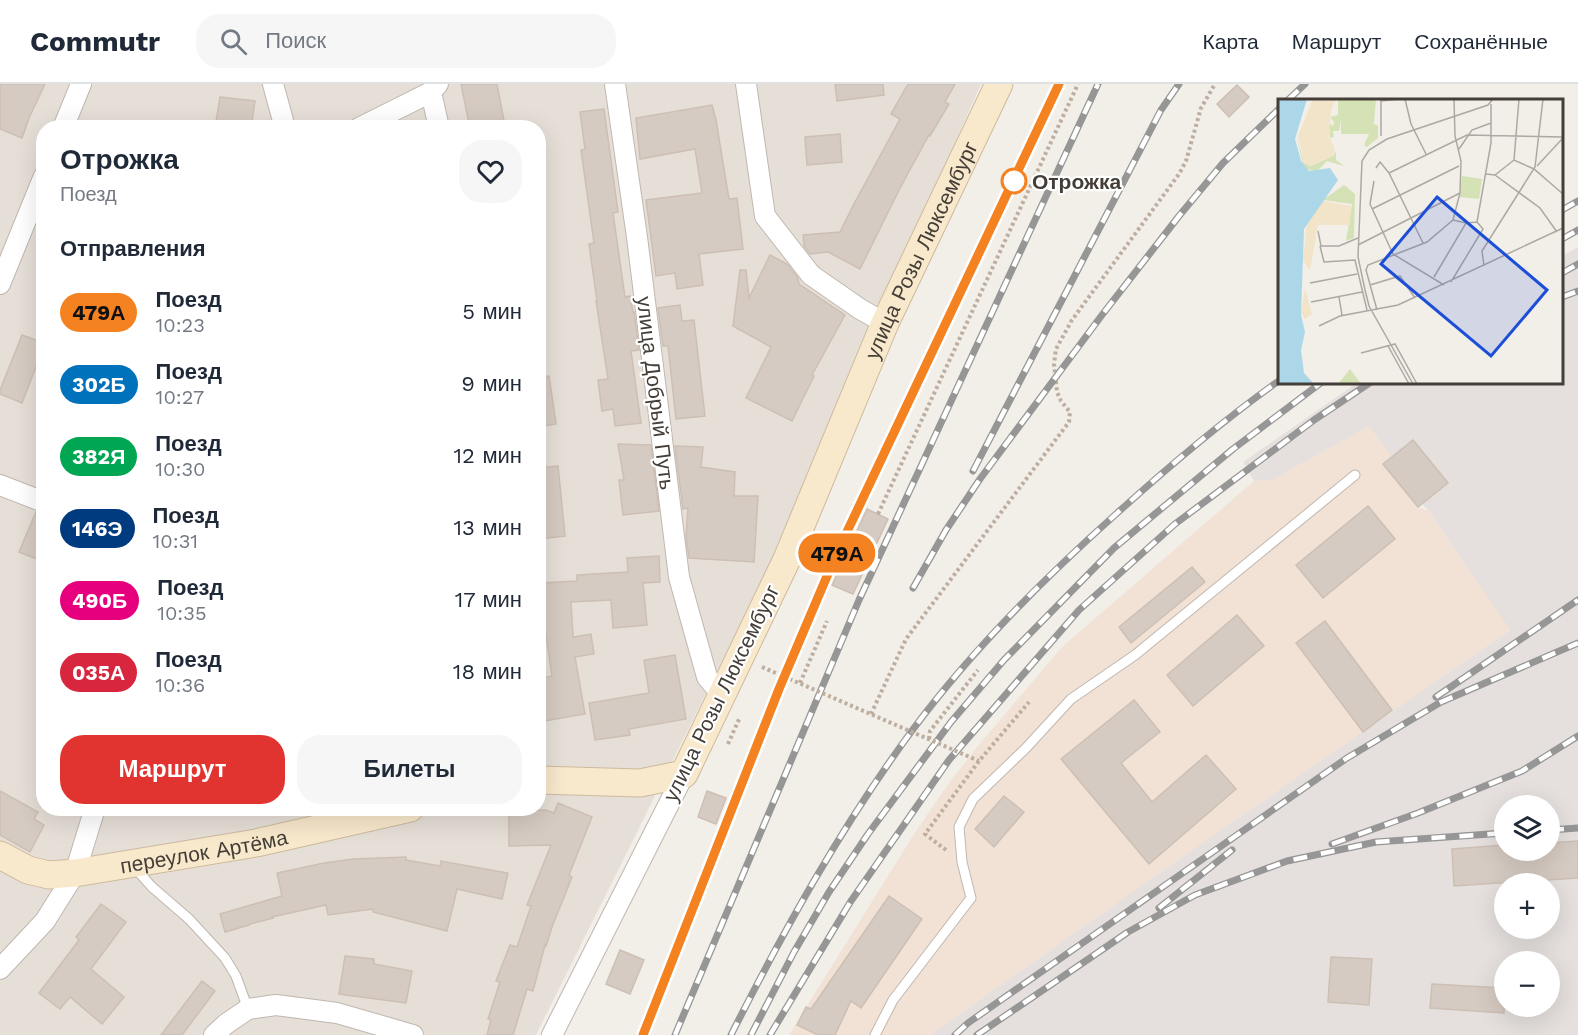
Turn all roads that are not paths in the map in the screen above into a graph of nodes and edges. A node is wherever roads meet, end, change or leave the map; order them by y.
1 (81, 84) edge
2 (273, 84) edge
3 (615, 84) edge
4 (746, 84) edge
5 (999, 84) edge
6 (435, 88) edge
7 (66, 120) edge
8 (283, 120) edge
9 (374, 120) edge
10 (438, 120) edge
11 (36, 196) edge
12 (0, 284) edge
13 (885, 323) junction
14 (1355, 475) dead end
15 (0, 485) edge
16 (36, 499) edge
17 (723, 695) junction
18 (684, 774) junction
19 (546, 780) edge
20 (93, 816) edge
21 (375, 816) edge
22 (0, 855) edge
23 (131, 864) junction
24 (75, 873) junction
25 (0, 969) edge
26 (248, 1009) junction
27 (214, 1035) edge
28 (413, 1035) edge
29 (552, 1035) edge
30 (875, 1035) edge

1 - 7 street
2 - 8 street
3 - 17 street, улица Добрый Путь
4 - 13 street
5 - 13 street, улица Розы Люксембург
6 - 9 street
6 - 10 street
11 - 12 street
13 - 17 street, улица Розы Люксембург
14 - 30 lane
15 - 16 street
17 - 18 street, улица Розы Люксембург
18 - 19 street
18 - 29 street, улица Розы Люксембург
20 - 24 street
21 - 23 street, переулок Артёма
22 - 24 street, переулок Артёма
23 - 24 street, переулок Артёма
23 - 26 lane
24 - 25 street
26 - 27 street
26 - 28 street

